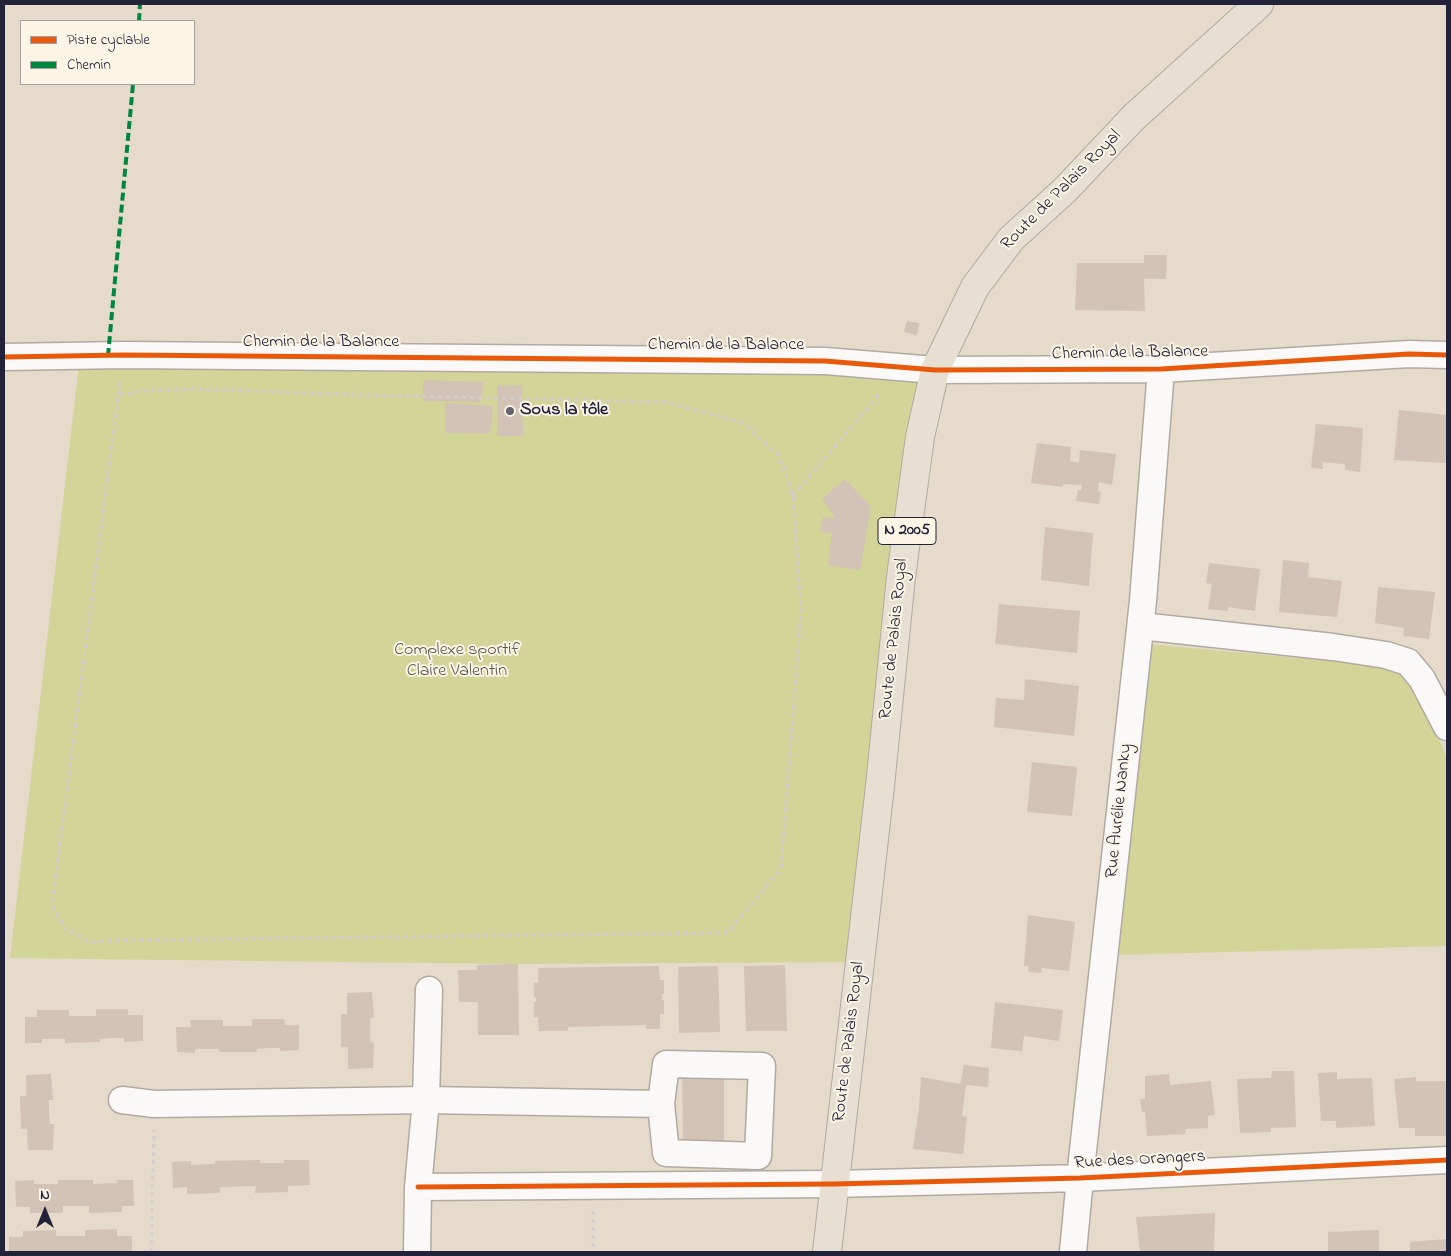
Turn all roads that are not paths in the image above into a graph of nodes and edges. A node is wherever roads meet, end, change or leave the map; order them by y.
1 (1258, 4) edge
2 (1447, 355) edge
3 (4, 356) edge
4 (1161, 369) junction
5 (935, 370) junction
6 (1141, 626) junction
7 (1447, 727) edge
8 (429, 990) dead end
9 (122, 1100) dead end
10 (426, 1100) junction
11 (662, 1104) junction
12 (1447, 1160) edge
13 (1080, 1178) junction
14 (834, 1184) junction
15 (418, 1187) junction
16 (416, 1252) edge
17 (827, 1252) edge
18 (1073, 1252) edge

1 - 5 main road, Route de Palais Royal / N 2005
2 - 4 street, Chemin de la Balance
3 - 5 street, Chemin de la Balance
4 - 5 street, Chemin de la Balance
4 - 6 street, Rue Aurélie Nanky
5 - 14 main road, Route de Palais Royal / N 2005
6 - 7 street
6 - 13 street, Rue Aurélie Nanky
8 - 10 street
9 - 10 street
10 - 11 street
10 - 15 street
11 - 11 street
12 - 13 street, Rue des Orangers
13 - 14 street, Rue des Orangers
13 - 18 street, Rue Aurélie Nanky
14 - 15 street, Rue des Orangers
14 - 17 main road, Route de Palais Royal / N 2005
15 - 16 street

